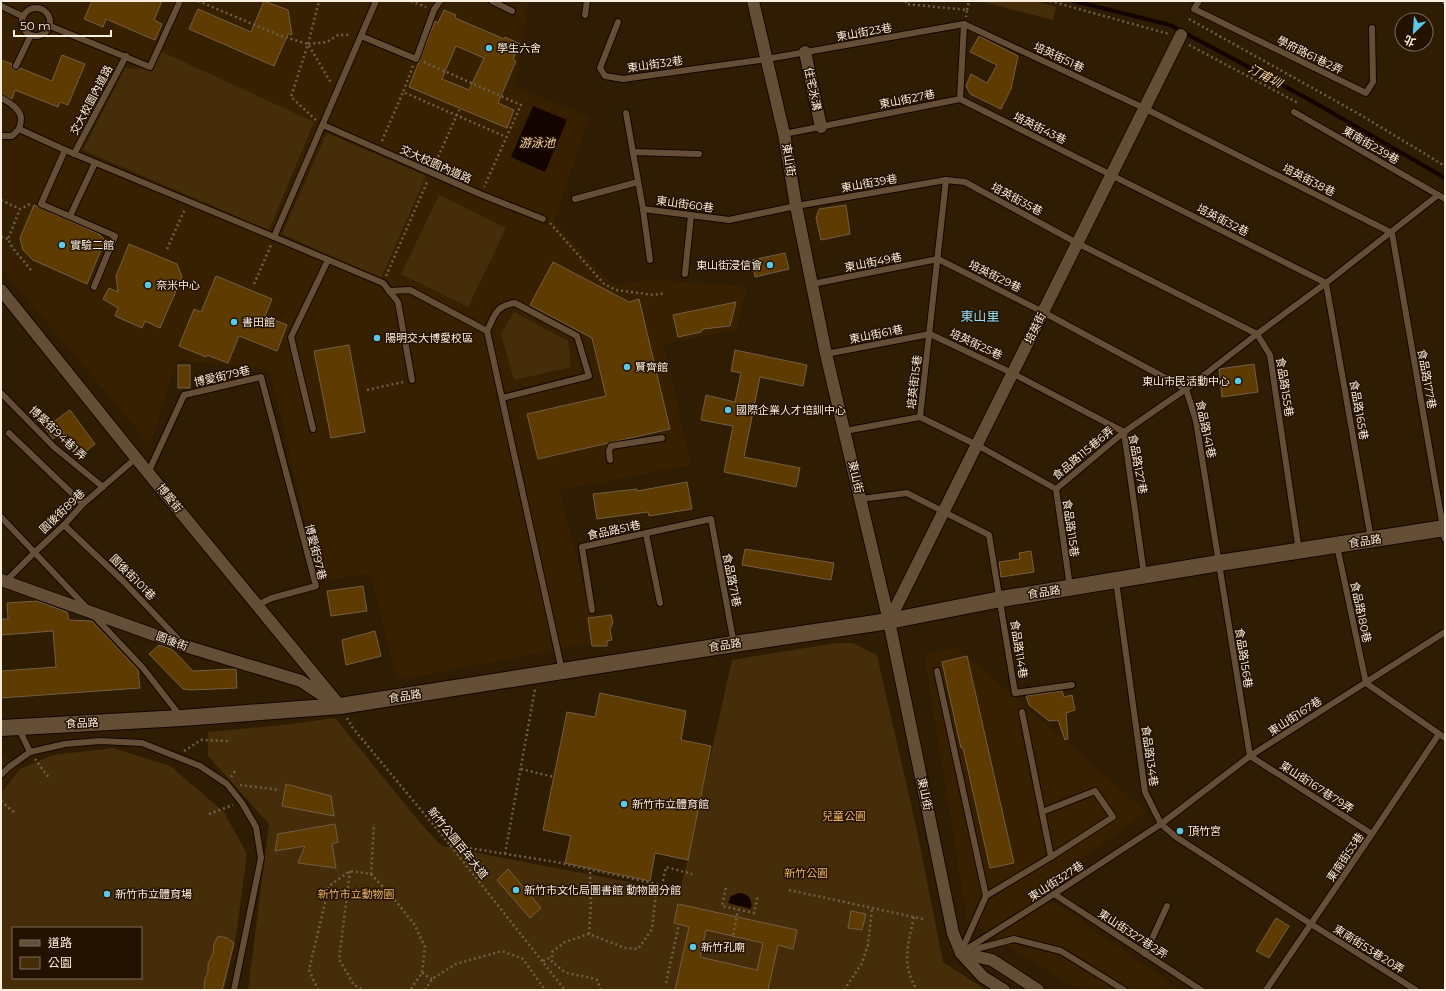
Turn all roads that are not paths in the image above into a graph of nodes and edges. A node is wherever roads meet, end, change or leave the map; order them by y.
1 (44, 1) edge
2 (180, 1) edge
3 (376, 1) edge
4 (440, 1) edge
5 (492, 1) edge
6 (588, 1) edge
7 (752, 1) edge
8 (1199, 1) edge
9 (1, 6) edge
10 (41, 8) junction
11 (512, 11) dead end
12 (585, 15) dead end
13 (22, 16) junction
14 (618, 22) dead end
15 (964, 24) junction
16 (50, 26) junction
17 (1372, 28) dead end
18 (31, 35) junction
19 (1181, 35) road end
20 (361, 36) junction
21 (805, 52) junction
22 (126, 56) junction
23 (767, 59) junction
24 (16, 66) dead end
25 (1, 98) edge
26 (960, 99) junction
27 (1144, 108) junction
28 (1294, 112) dead end
29 (626, 113) dead end
30 (323, 125) junction
31 (821, 127) junction
32 (19, 129) junction
33 (784, 134) junction
34 (1, 136) edge
35 (65, 150) junction
36 (633, 152) junction
37 (74, 154) junction
38 (699, 154) dead end
39 (94, 163) junction
40 (1111, 174) junction
41 (946, 180) junction
42 (638, 182) junction
43 (1438, 195) junction
44 (575, 199) dead end
45 (1445, 199) edge
46 (796, 206) junction
47 (643, 209) junction
48 (691, 215) junction
49 (70, 216) junction
50 (543, 219) road end
51 (1392, 233) junction
52 (274, 237) junction
53 (1077, 243) junction
54 (938, 259) junction
55 (328, 260) junction
56 (650, 260) dead end
57 (685, 274) dead end
58 (812, 284) junction
59 (1326, 284) junction
60 (94, 287) dead end
61 (389, 291) junction
62 (3, 296) edge
63 (1043, 312) junction
64 (487, 331) junction
65 (930, 334) junction
66 (1257, 334) junction
67 (826, 354) junction
68 (1012, 373) junction
69 (412, 380) road end
70 (1186, 389) junction
71 (1, 393) edge
72 (502, 398) junction
73 (920, 416) junction
74 (313, 429) dead end
75 (845, 431) junction
76 (1124, 432) junction
77 (8, 433) dead end
78 (662, 438) dead end
79 (977, 445) junction
80 (136, 458) junction
81 (610, 460) dead end
82 (148, 473) junction
83 (289, 486) joint
84 (103, 487) junction
85 (1056, 489) junction
86 (861, 499) junction
87 (82, 504) junction
88 (944, 511) junction
89 (1, 517) edge
90 (711, 519) joint
91 (64, 525) junction
92 (1444, 532) edge
93 (646, 534) junction
94 (1372, 540) junction
95 (1337, 546) junction
96 (35, 552) junction
97 (1299, 552) junction
98 (1219, 563) junction
99 (1145, 576) junction
100 (1116, 581) junction
101 (2, 583) edge
102 (1070, 588) junction
103 (1000, 599) junction
104 (660, 603) dead end
105 (257, 605) junction
106 (592, 610) dead end
107 (90, 611) junction
108 (889, 620) junction
109 (1445, 632) edge
110 (734, 644) junction
111 (185, 646) junction
112 (562, 671) junction
113 (937, 671) dead end
114 (1366, 683) junction
115 (1072, 685) dead end
116 (340, 706) junction
117 (1022, 712) dead end
118 (182, 718) junction
119 (6, 727) edge
120 (1439, 734) junction
121 (1445, 738) edge
122 (30, 752) junction
123 (1250, 756) junction
124 (1, 775) edge
125 (1042, 812) junction
126 (1161, 824) junction
127 (1372, 834) junction
128 (1051, 858) junction
129 (1054, 894) junction
130 (986, 896) junction
131 (1167, 906) dead end
132 (1311, 924) junction
133 (961, 953) junction
134 (1145, 954) junction
135 (234, 990) edge
136 (1004, 990) edge
137 (1038, 990) edge
138 (1124, 990) edge
139 (1201, 990) edge
140 (1266, 990) edge
141 (1416, 990) edge

1 - 10 lane
2 - 22 lane, 交大校園內道路
3 - 20 lane
4 - 20 lane
5 - 11 lane
6 - 12 lane
7 - 23 street, 東山街
8 - 17 lane, 學府路61巷2弄
9 - 13 lane
10 - 13 lane
10 - 16 lane
13 - 18 lane
14 - 23 lane, 東山街32巷
15 - 21 lane, 東山街23巷
15 - 26 lane
15 - 27 lane, 培英街51巷
16 - 18 lane
16 - 22 lane, 交大校園內道路
18 - 24 lane
19 - 27 street, 培英街
20 - 30 lane
21 - 23 lane, 東山街23巷
21 - 31 street, 住宅水溝
22 - 37 lane, 交大校園內道路
23 - 33 street, 東山街
25 - 32 lane
26 - 31 lane, 東山街27巷
26 - 40 lane, 培英街43巷
27 - 40 street, 培英街
27 - 51 lane, 培英街38巷
28 - 43 lane, 東南街239巷
29 - 36 lane, 東山街60巷
30 - 50 lane, 交大校園內道路
30 - 52 lane
31 - 33 lane, 東山街27巷
32 - 34 lane
32 - 35 lane
33 - 46 street, 東山街
35 - 37 lane
35 - 49 lane
36 - 38 lane
36 - 42 lane, 東山街60巷
37 - 39 lane
39 - 49 lane
39 - 52 lane
40 - 53 street, 培英街
40 - 59 lane, 培英街32巷
41 - 46 lane, 東山街39巷
41 - 53 lane, 培英街35巷
41 - 54 lane, 培英街15巷
42 - 44 lane
42 - 47 lane, 東山街60巷
43 - 45 lane, 東南街239巷
43 - 51 lane
46 - 48 lane, 東山街60巷
46 - 58 street, 東山街
47 - 48 lane, 東山街60巷
47 - 56 lane
48 - 57 lane
49 - 60 lane
51 - 59 lane
51 - 92 lane, 食品路177巷
52 - 55 lane
53 - 63 street, 培英街
53 - 66 lane
54 - 58 lane, 東山街49巷
54 - 63 lane, 培英街29巷
54 - 65 lane, 培英街15巷
55 - 61 lane
55 - 74 lane
58 - 67 street, 東山街
59 - 66 lane, 食品路115巷6弄
59 - 94 lane, 食品路165巷
61 - 64 lane
61 - 69 lane
62 - 80 street, 博愛街
63 - 68 street, 培英街
63 - 70 lane, 食品路141巷
64 - 72 lane
64 - 72 lane
65 - 67 lane, 東山街61巷
65 - 68 lane, 培英街25巷
65 - 73 lane, 培英街15巷
66 - 70 lane, 食品路115巷6弄
66 - 97 lane, 食品路155巷
67 - 75 street, 東山街
68 - 76 lane, 食品路127巷
68 - 79 street, 培英街
70 - 76 lane, 食品路115巷6弄
70 - 98 lane, 食品路141巷
71 - 84 lane, 博愛街94巷1弄
72 - 112 lane
73 - 75 lane
73 - 79 lane, 培英街15巷
75 - 86 street, 東山街
76 - 85 lane, 食品路115巷6弄
76 - 99 lane, 食品路127巷
77 - 87 lane
78 - 81 lane
79 - 85 lane, 食品路115巷
79 - 88 street, 培英街
80 - 82 street, 博愛街
80 - 84 lane, 園後街89巷
82 - 83 lane, 博愛街79巷
82 - 105 street, 博愛街
83 - 105 lane, 博愛街97巷
84 - 87 lane, 園後街89巷
85 - 102 lane, 食品路115巷
86 - 88 lane
86 - 108 street, 東山街
87 - 91 lane, 園後街89巷
88 - 103 lane
88 - 108 street, 培英街
89 - 96 lane
90 - 93 lane, 食品路51巷
90 - 110 lane, 食品路71巷
91 - 96 lane, 園後街89巷
91 - 111 lane, 園後街101巷
92 - 94 street, 食品路
93 - 104 lane
93 - 106 lane, 食品路51巷
94 - 95 street, 食品路
95 - 97 street, 食品路
95 - 114 lane, 食品路180巷
96 - 101 lane, 園後街89巷
96 - 107 lane
97 - 98 street, 食品路
98 - 99 street, 食品路
98 - 123 lane, 食品路156巷
99 - 100 street, 食品路
100 - 102 street, 食品路
100 - 126 lane, 食品路134巷
101 - 107 street, 園後街
102 - 103 street, 食品路
103 - 108 street, 食品路
103 - 115 lane, 食品路114巷
105 - 116 street, 博愛街
107 - 111 street, 園後街
107 - 118 lane
108 - 110 street, 食品路
108 - 133 street, 東山街
109 - 114 lane, 東山街167巷
110 - 112 street, 食品路
111 - 116 street, 園後街
112 - 116 street, 食品路
113 - 130 lane
114 - 120 lane
114 - 123 lane, 東山街167巷
116 - 118 street, 食品路
117 - 125 lane
118 - 119 street, 食品路
119 - 122 lane
120 - 121 lane
120 - 127 lane, 東南街53巷
122 - 124 lane
122 - 135 lane
123 - 126 lane, 東山街167巷
123 - 127 lane, 東山街167巷79弄
125 - 128 lane
125 - 128 lane
126 - 129 lane, 東山街327巷
126 - 132 lane, 食品路134巷
127 - 132 lane, 東南街53巷
128 - 130 lane
129 - 133 lane, 東山街327巷
129 - 134 lane, 東山街327巷2弄
130 - 133 lane
131 - 134 lane
132 - 140 lane, 東南街53巷
132 - 141 lane, 東南街53巷20弄
133 - 136 street
133 - 137 street
133 - 138 lane
134 - 139 lane, 東山街327巷2弄

